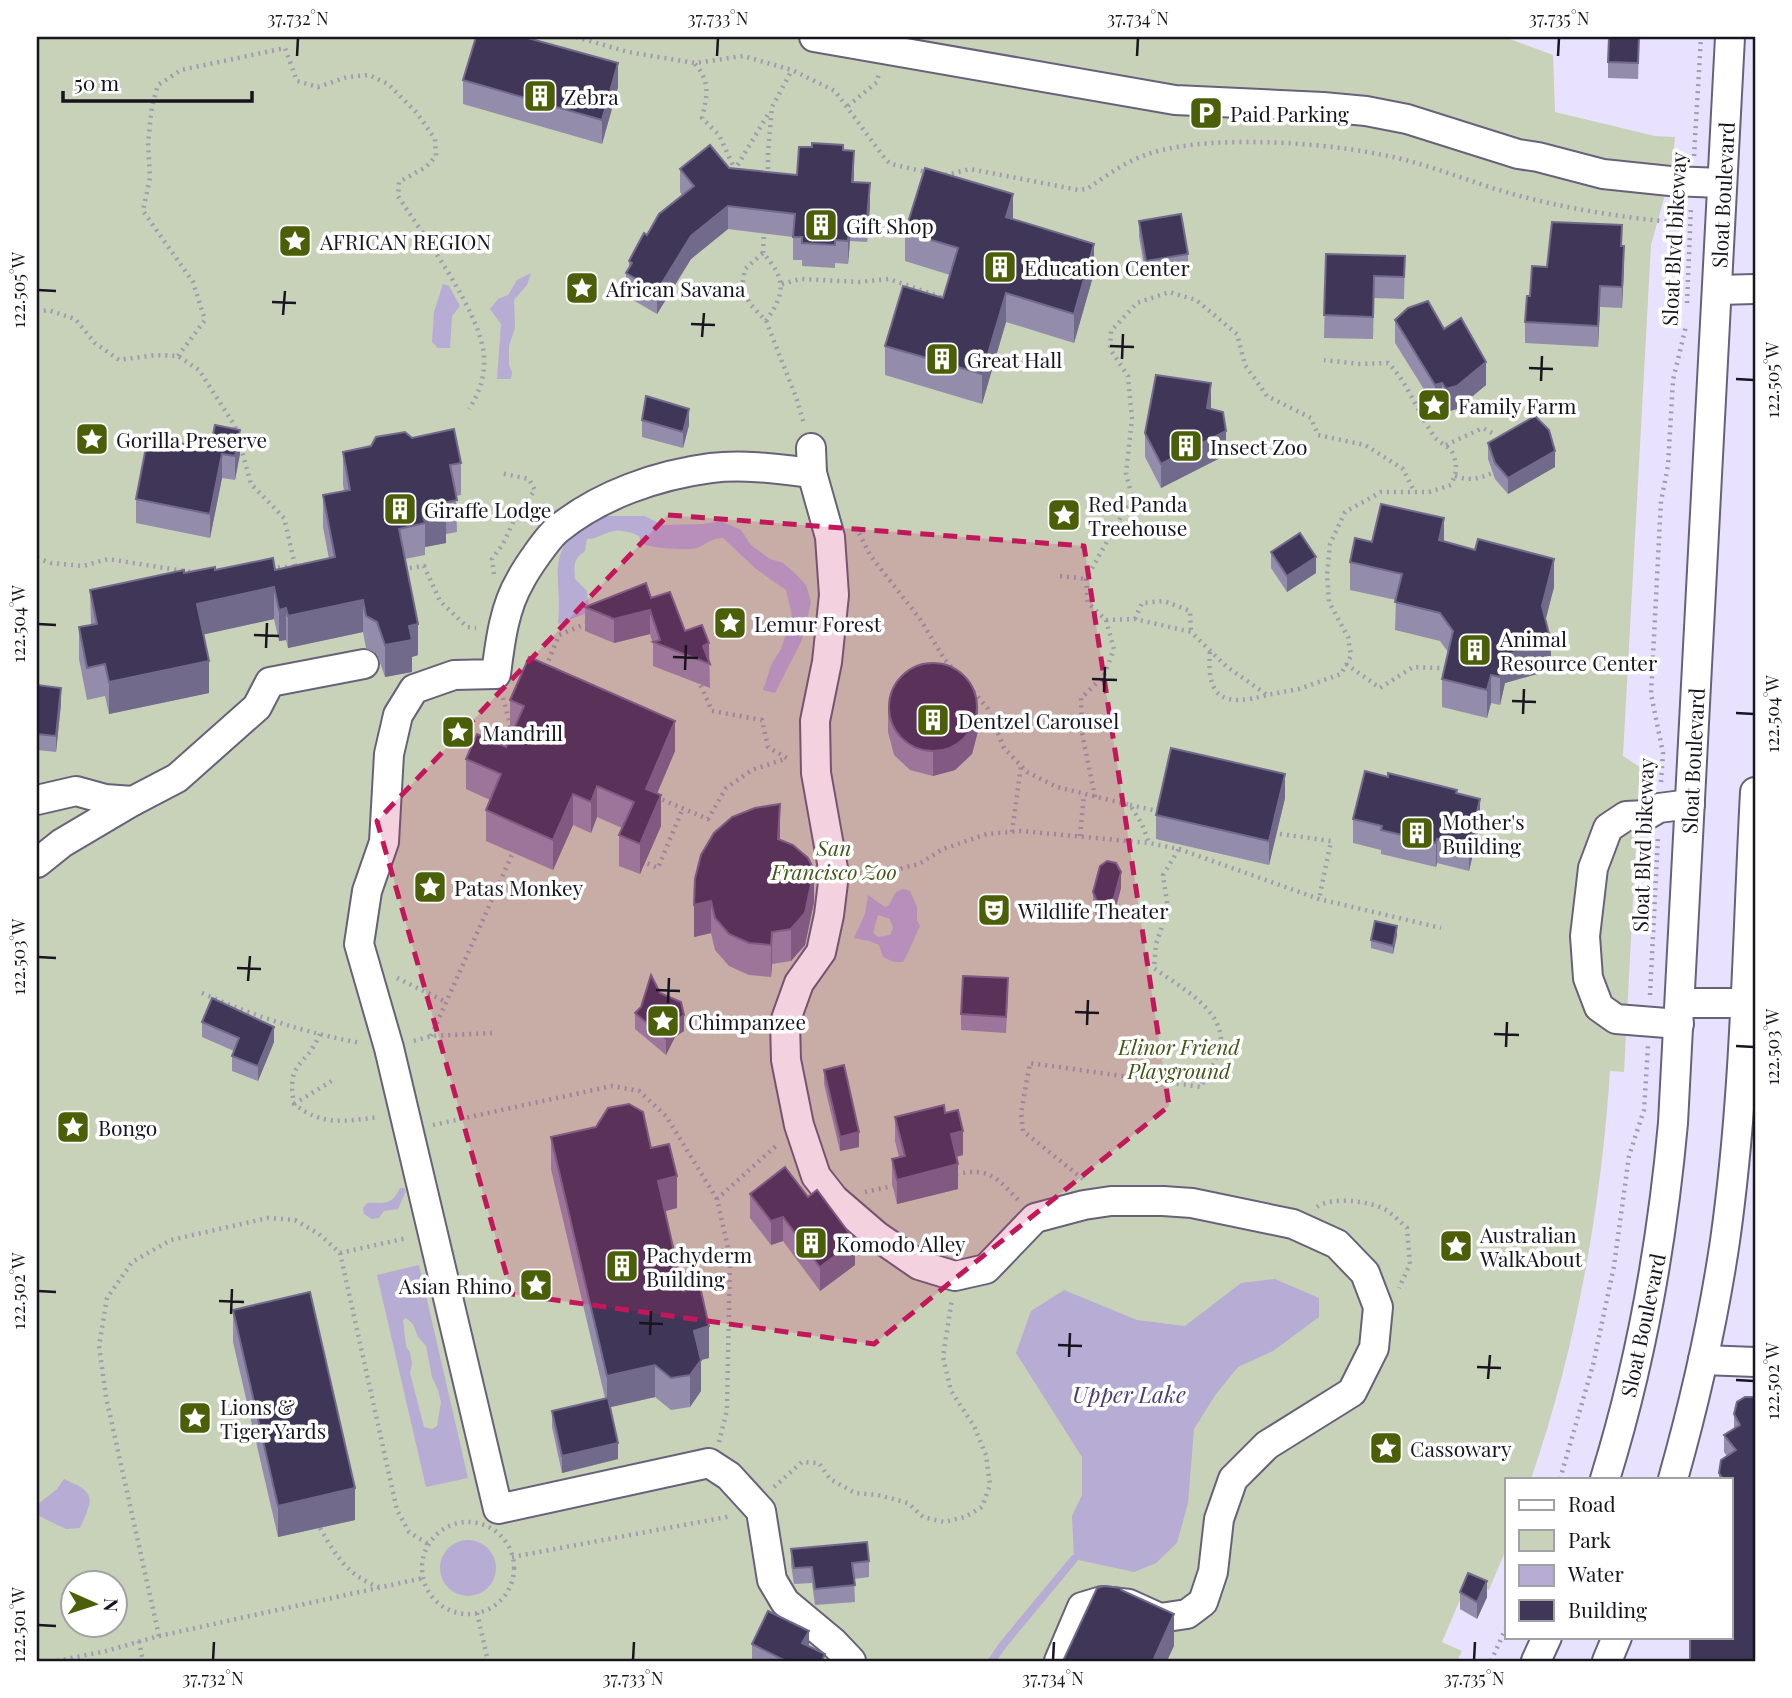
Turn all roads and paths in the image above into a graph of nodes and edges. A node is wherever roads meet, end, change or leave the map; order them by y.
1 (576, 37) edge
2 (814, 37) edge
3 (1701, 37) edge
4 (1730, 37) edge
5 (695, 63) junction
6 (792, 70) junction
7 (877, 82) dead end
8 (848, 106) junction
9 (772, 107) junction
10 (734, 171) junction
11 (746, 173) edge
12 (757, 176) edge
13 (1692, 182) junction
14 (1722, 183) junction
15 (1681, 223) dead end
16 (765, 228) edge
17 (763, 253) junction
18 (782, 284) junction
19 (1755, 289) edge
20 (1717, 290) junction
21 (951, 300) edge
22 (1687, 307) dead end
23 (37, 312) edge
24 (1686, 319) dead end
25 (766, 321) junction
26 (178, 356) junction
27 (1324, 360) dead end
28 (469, 409) dead end
29 (1496, 435) edge
30 (1446, 445) junction
31 (812, 461) junction
32 (500, 473) dead end
33 (1493, 473) edge
34 (1455, 476) junction
35 (1414, 492) junction
36 (853, 521) dead end
37 (37, 558) edge
38 (295, 565) junction
39 (307, 566) edge
40 (398, 569) edge
41 (260, 570) edge
42 (207, 576) edge
43 (1060, 576) dead end
44 (1086, 579) junction
45 (519, 582) junction
46 (1135, 619) junction
47 (1106, 620) junction
48 (599, 626) edge
49 (502, 629) junction
50 (1191, 632) junction
51 (1210, 650) junction
52 (364, 664) dead end
53 (1346, 664) junction
54 (1440, 668) dead end
55 (545, 669) edge
56 (695, 672) edge
57 (496, 674) junction
58 (1267, 695) junction
59 (513, 734) edge
60 (786, 759) junction
61 (1021, 766) junction
62 (816, 773) junction
63 (1755, 792) edge
64 (1084, 794) junction
65 (655, 797) edge
66 (1095, 797) junction
67 (37, 800) edge
68 (133, 801) junction
69 (1690, 804) junction
70 (1130, 805) junction
71 (683, 808) junction
72 (1659, 808) junction
73 (1173, 815) edge
74 (1012, 832) junction
75 (1268, 832) edge
76 (1080, 836) junction
77 (520, 838) edge
78 (1149, 843) junction
79 (1179, 849) junction
80 (634, 858) edge
81 (37, 863) edge
82 (834, 874) junction
83 (1319, 899) junction
84 (1441, 928) dead end
85 (365, 962) junction
86 (202, 993) dead end
87 (446, 1003) junction
88 (1750, 1003) edge
89 (1679, 1014) junction
90 (1649, 1023) junction
91 (492, 1033) dead end
92 (320, 1034) junction
93 (431, 1036) junction
94 (390, 1048) junction
95 (335, 1079) dead end
96 (294, 1104) junction
97 (406, 1122) junction
98 (799, 1125) junction
99 (1745, 1151) edge
100 (955, 1174) edge
101 (717, 1199) junction
102 (1111, 1201) junction
103 (1035, 1218) junction
104 (1293, 1224) junction
105 (432, 1233) junction
106 (340, 1253) junction
107 (955, 1276) junction
108 (1378, 1307) junction
109 (1703, 1360) junction
110 (1755, 1362) edge
111 (709, 1463) junction
112 (1560, 1478) edge
113 (1605, 1478) edge
114 (1673, 1478) edge
115 (761, 1511) junction
116 (320, 1528) dead end
117 (428, 1544) junction
118 (512, 1557) junction
119 (423, 1578) junction
120 (380, 1588) junction
121 (477, 1613) junction
122 (1505, 1630) edge
123 (159, 1636) junction
124 (1547, 1638) edge
125 (1617, 1638) edge
126 (139, 1641) junction
127 (57, 1661) edge
128 (143, 1661) edge
129 (488, 1661) edge
130 (851, 1661) edge
131 (1059, 1661) edge
132 (1491, 1661) edge
133 (1537, 1661) edge
134 (1607, 1661) edge

1 - 5 path
2 - 13 street
3 - 13 path, Sloat Blvd bikeway
4 - 14 street, Sloat Boulevard
5 - 6 path
5 - 10 path
6 - 8 path
6 - 9 path
7 - 8 path
8 - 15 path
9 - 10 path
9 - 12 path
10 - 11 path
13 - 14 street
13 - 22 path, Sloat Blvd bikeway
14 - 20 street, Sloat Boulevard
16 - 17 path
17 - 18 path
17 - 25 path
18 - 21 path
18 - 25 path
19 - 20 street
20 - 69 street, Sloat Boulevard
23 - 26 path
24 - 72 path, Sloat Blvd bikeway
25 - 31 path
26 - 28 path
26 - 38 path
27 - 30 path
29 - 30 path
30 - 34 path
31 - 45 street
31 - 62 street
32 - 45 path
33 - 34 path
34 - 35 path
35 - 44 path
35 - 53 path
36 - 61 path
37 - 42 path
38 - 39 path
38 - 41 path
40 - 49 path
43 - 44 path
44 - 47 path
45 - 49 street
46 - 47 path
46 - 50 path
46 - 50 path
47 - 66 path
48 - 55 path
49 - 57 street
50 - 51 path
51 - 58 path
51 - 58 path
52 - 68 street
53 - 54 path
53 - 58 path
56 - 60 path
57 - 59 path
57 - 85 street
60 - 62 path
60 - 71 path
61 - 64 path
61 - 74 path
62 - 82 street
63 - 88 street
64 - 66 path
64 - 76 path
65 - 71 path
66 - 70 path
67 - 68 street
68 - 81 street
69 - 72 street
69 - 89 street, Sloat Boulevard
70 - 73 path
70 - 78 path
71 - 80 path
72 - 90 path, Sloat Blvd bikeway
72 - 90 street
74 - 76 path
74 - 82 path
75 - 83 path
76 - 78 path
77 - 87 path
78 - 79 path
79 - 83 path
79 - 102 path
82 - 98 street
83 - 84 path
85 - 87 path
85 - 94 street
86 - 92 path
87 - 93 path
88 - 89 street
88 - 99 street
89 - 90 street
89 - 113 street, Sloat Boulevard
90 - 112 path, Sloat Blvd bikeway
91 - 93 path
92 - 94 path
92 - 96 path
93 - 94 path
94 - 97 street
95 - 96 path
96 - 97 path
97 - 101 path
97 - 105 street
98 - 101 path
98 - 107 street
99 - 109 street
100 - 103 path
101 - 111 path
102 - 103 street
102 - 104 street
103 - 107 street
104 - 108 street
104 - 108 path
105 - 106 path
105 - 111 street
106 - 117 path
106 - 123 path
107 - 115 path
108 - 131 street
109 - 110 street
109 - 114 street
111 - 115 street
115 - 118 path
115 - 130 street
116 - 120 path
117 - 118 path
117 - 119 path
118 - 121 path
119 - 120 path
119 - 121 path
120 - 123 path
121 - 129 path
122 - 132 path
123 - 126 path
124 - 133 street
125 - 134 street
126 - 127 path
126 - 128 path

